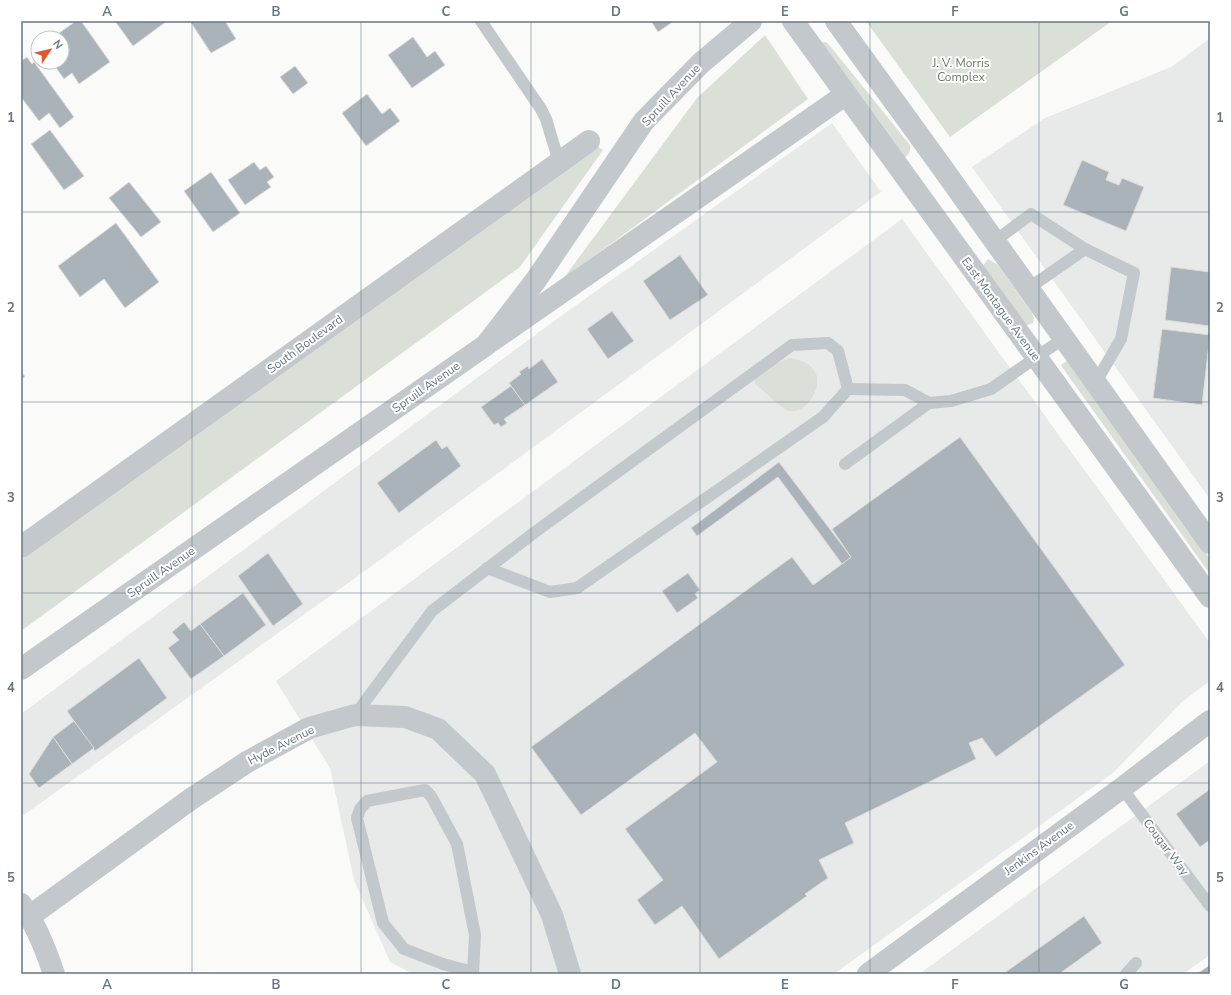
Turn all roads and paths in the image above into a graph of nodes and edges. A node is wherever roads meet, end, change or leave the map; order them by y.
1 (481, 21) edge
2 (751, 21) edge
3 (793, 21) edge
4 (836, 21) edge
5 (845, 95) junction
6 (589, 141) dead end
7 (559, 162) junction
8 (995, 241) junction
9 (1085, 249) junction
10 (1029, 288) junction
11 (1064, 338) junction
12 (486, 345) junction
13 (1036, 359) junction
14 (1096, 382) junction
15 (848, 389) junction
16 (929, 403) junction
17 (845, 464) dead end
18 (1210, 543) edge
19 (21, 547) edge
20 (487, 568) junction
21 (1210, 597) edge
22 (21, 669) edge
23 (355, 715) junction
24 (1210, 721) edge
25 (1122, 788) junction
26 (1210, 906) edge
27 (25, 910) edge
28 (1136, 963) dead end
29 (473, 973) edge
30 (54, 974) edge
31 (570, 974) edge
32 (868, 974) edge
33 (1126, 974) edge

1 - 7 lane
2 - 12 street, Spruill Avenue
3 - 5 street, East Montague Avenue
4 - 8 street
5 - 12 street
5 - 13 street, East Montague Avenue
6 - 7 street, South Boulevard
7 - 19 street, South Boulevard
8 - 9 lane
8 - 10 street
9 - 10 lane
9 - 14 lane
10 - 11 street
11 - 13 lane
11 - 14 street
12 - 22 street, Spruill Avenue
13 - 16 lane
13 - 21 street, East Montague Avenue
14 - 18 street
15 - 16 lane
15 - 20 lane
15 - 20 lane
16 - 17 lane
20 - 23 lane
23 - 27 street, Hyde Avenue
23 - 31 street, Hyde Avenue
24 - 25 street, Jenkins Avenue
25 - 26 lane, Cougar Way
25 - 32 street, Jenkins Avenue
27 - 30 street
28 - 33 lane
29 - 29 lane

